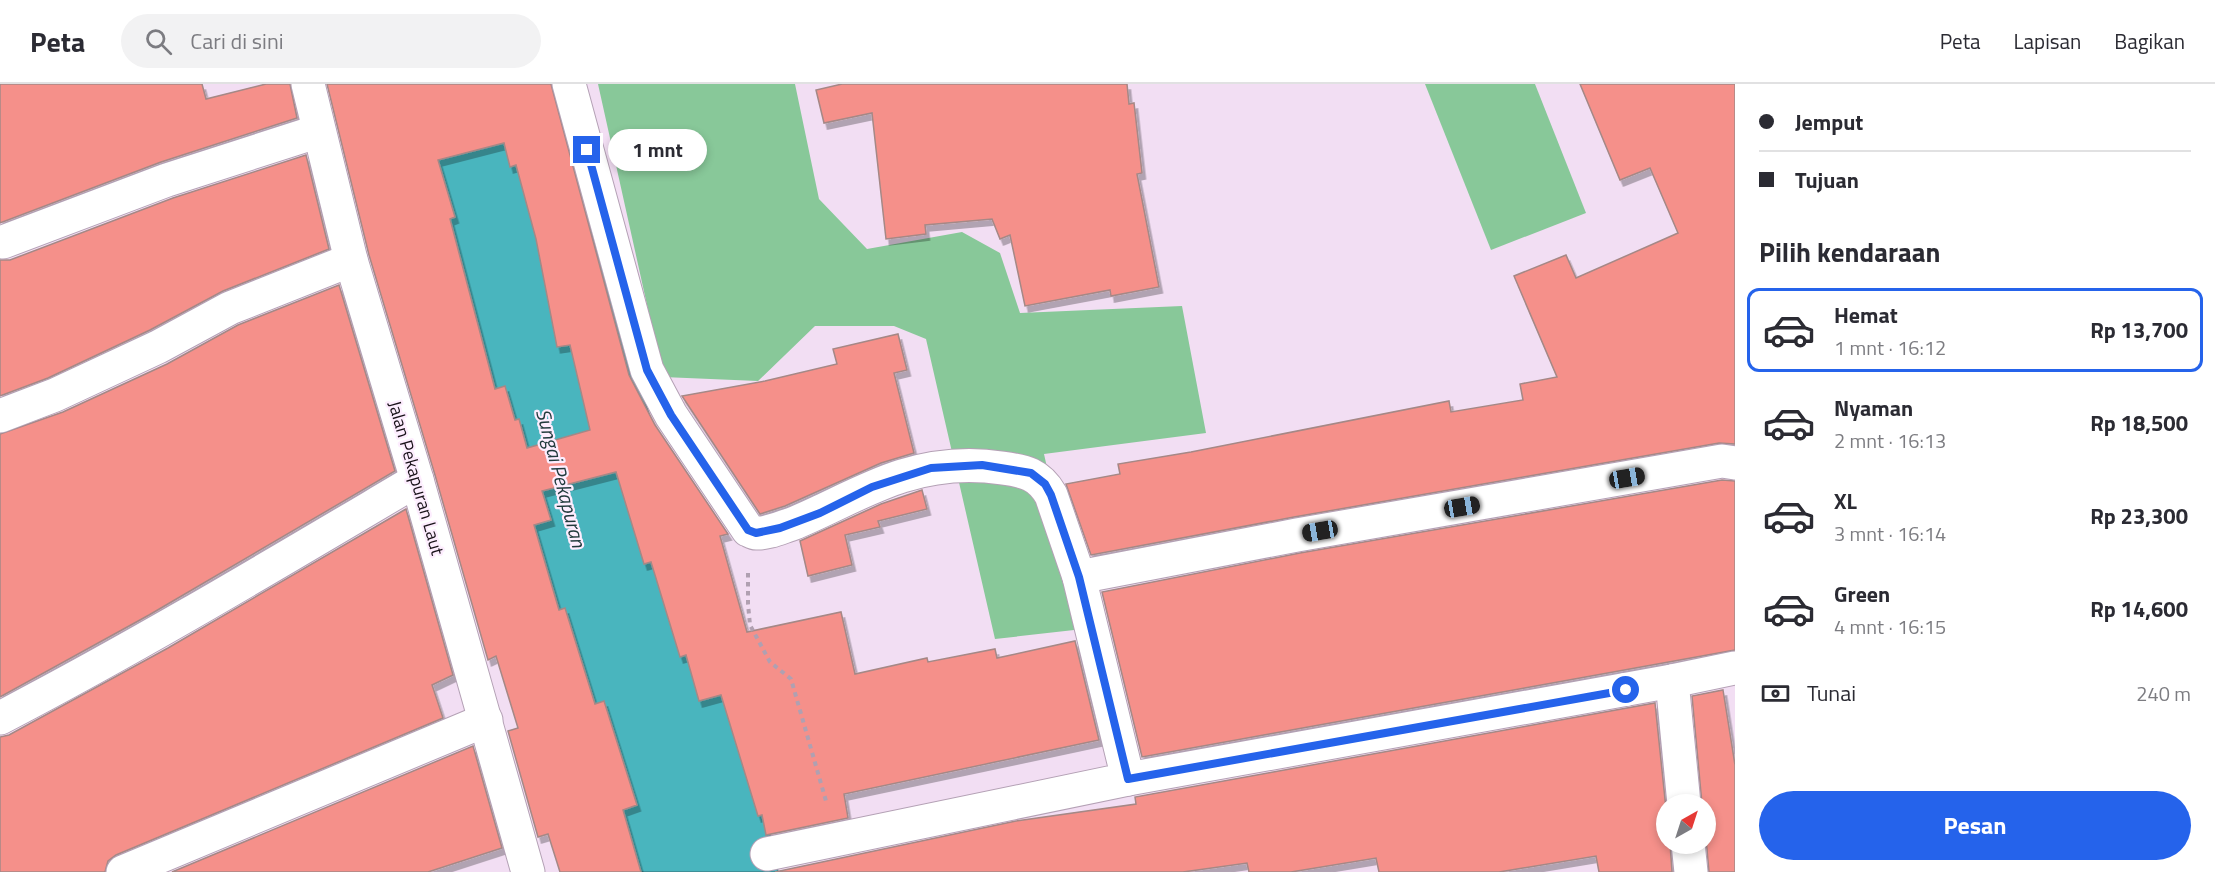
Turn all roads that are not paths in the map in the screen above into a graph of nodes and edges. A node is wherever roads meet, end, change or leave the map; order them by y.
1 (308, 84) edge
2 (569, 84) edge
3 (319, 131) junction
4 (3, 242) dead end
5 (351, 260) junction
6 (0, 416) edge
7 (1735, 463) edge
8 (417, 480) junction
9 (1079, 577) junction
10 (1735, 668) edge
11 (1672, 681) junction
12 (0, 718) edge
13 (486, 720) junction
14 (1128, 779) junction
15 (1683, 794) edge
16 (767, 854) dead end
17 (1689, 854) edge
18 (123, 872) edge
19 (528, 872) edge
20 (1691, 872) edge

1 - 3 street, Jalan Pekapuran Laut
2 - 9 street
3 - 4 street
3 - 5 street, Jalan Pekapuran Laut
5 - 6 street
5 - 8 street, Jalan Pekapuran Laut
7 - 9 street
8 - 12 street
8 - 13 street, Jalan Pekapuran Laut
9 - 14 street
10 - 11 street
11 - 14 street
11 - 15 street
13 - 18 street
13 - 19 street, Jalan Pekapuran Laut
14 - 16 street
17 - 20 street

